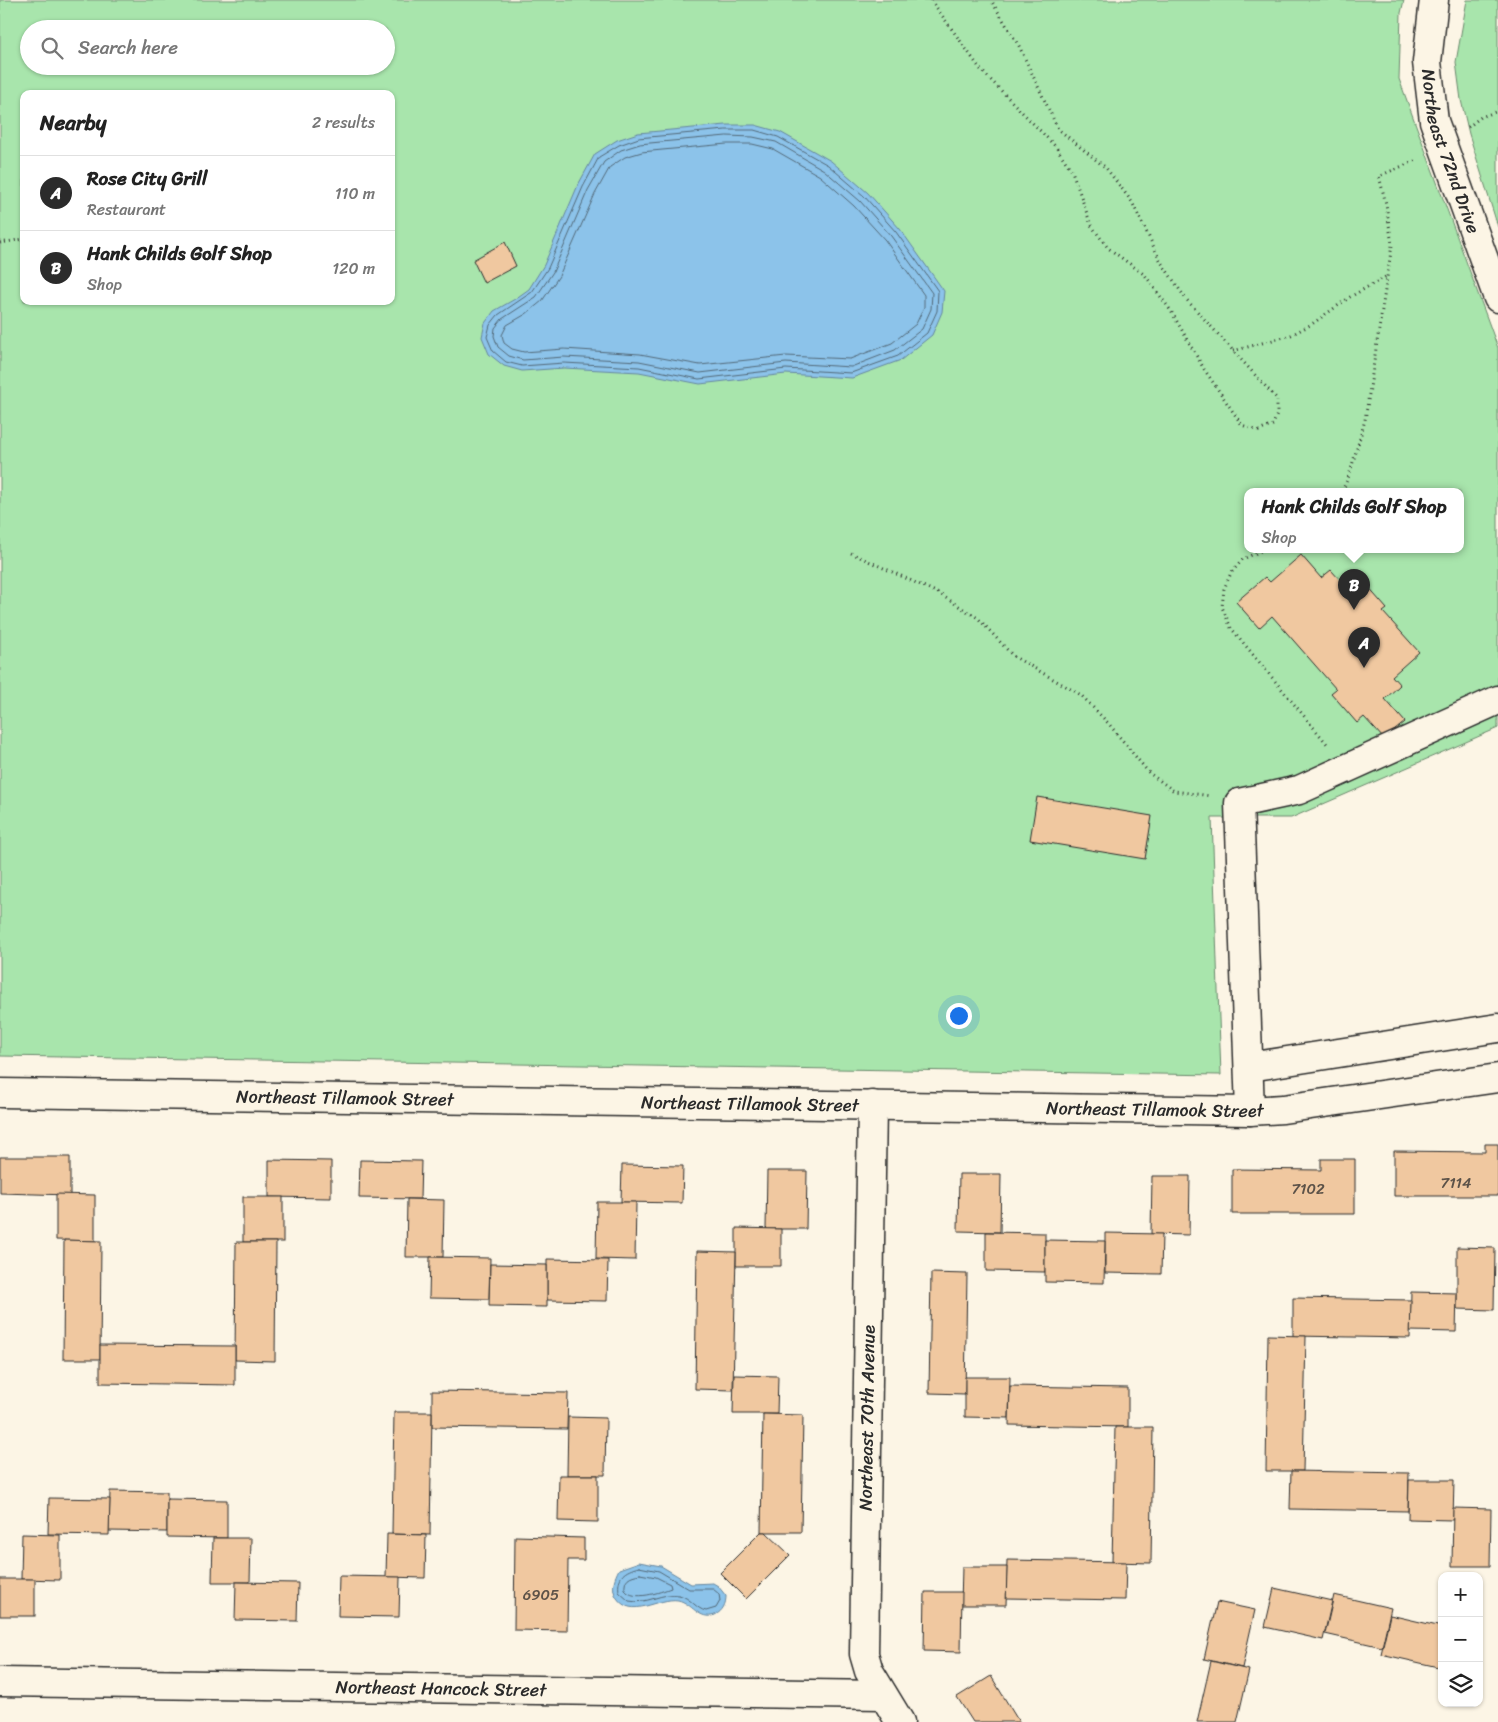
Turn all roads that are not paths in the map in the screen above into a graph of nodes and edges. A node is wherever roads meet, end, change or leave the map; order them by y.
1 (1434, 0) edge
2 (1498, 298) edge
3 (1498, 700) edge
4 (1498, 1028) edge
5 (1249, 1067) junction
6 (1498, 1078) edge
7 (0, 1092) edge
8 (872, 1106) junction
9 (1250, 1111) junction
10 (0, 1682) edge
11 (883, 1695) junction
12 (900, 1722) edge

1 - 2 street, Northeast 72nd Drive
3 - 5 street
4 - 5 street
5 - 9 street
6 - 9 street, Northeast Tillamook Street
7 - 8 street, Northeast Tillamook Street
8 - 9 street, Northeast Tillamook Street
8 - 11 street, Northeast 70th Avenue
10 - 11 street, Northeast Hancock Street
11 - 12 street, Northeast 70th Avenue

